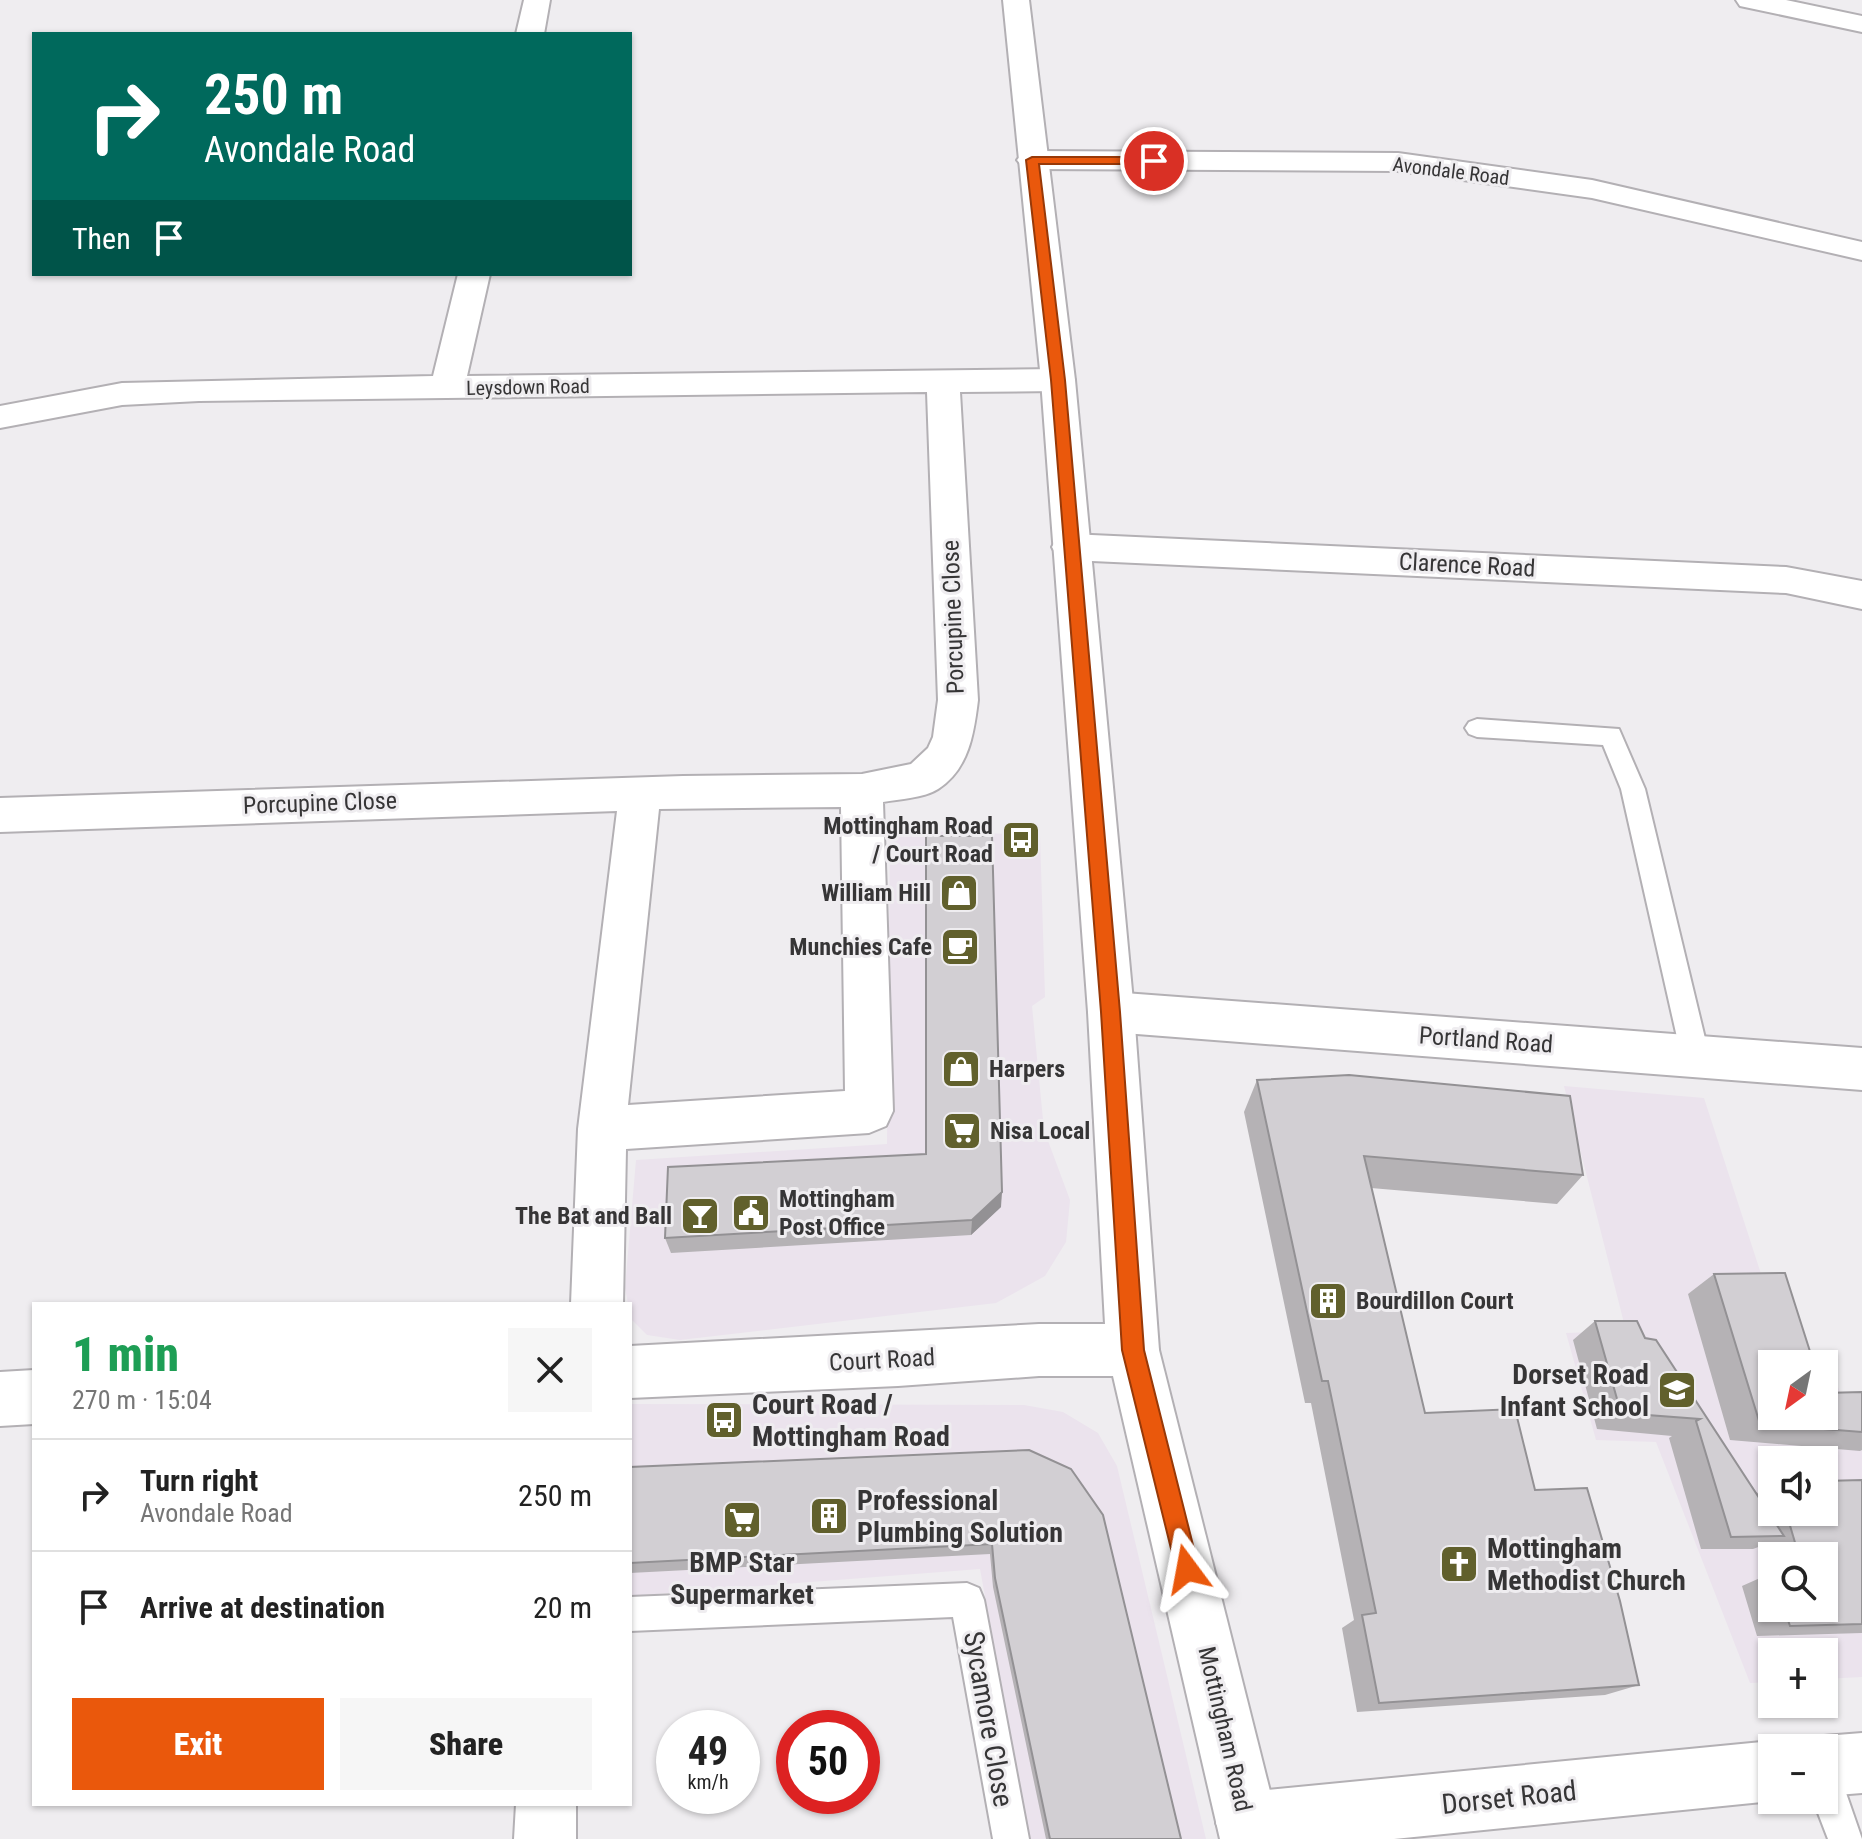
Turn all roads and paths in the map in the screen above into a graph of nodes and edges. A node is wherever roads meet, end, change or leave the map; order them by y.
1 (537, 0) edge
2 (1016, 0) edge
3 (1749, 0) edge
4 (1862, 24) edge
5 (530, 32) edge
6 (1032, 160) junction
7 (1862, 251) edge
8 (474, 276) edge
9 (1058, 380) junction
10 (943, 382) junction
11 (447, 388) junction
12 (0, 417) edge
13 (1070, 547) junction
14 (1862, 595) edge
15 (1477, 728) dead end
16 (862, 790) junction
17 (640, 794) junction
18 (0, 815) edge
19 (1111, 1012) junction
20 (1695, 1055) junction
21 (1862, 1069) edge
22 (602, 1129) junction
23 (597, 1302) edge
24 (1133, 1350) junction
25 (632, 1372) edge
26 (32, 1397) edge
27 (0, 1399) edge
28 (632, 1614) edge
29 (1862, 1763) edge
30 (1838, 1765) edge
31 (1758, 1773) edge
32 (546, 1806) edge
33 (1837, 1814) edge
34 (1249, 1831) edge
35 (545, 1839) edge
36 (1011, 1839) edge
37 (1846, 1839) edge

1 - 5 street
2 - 6 street, Mottingham Road
3 - 4 street
6 - 7 street, Avondale Road
6 - 9 street, Mottingham Road
8 - 11 street
9 - 10 street, Leysdown Road
9 - 13 street, Mottingham Road
10 - 11 street, Leysdown Road
10 - 16 street, Porcupine Close
11 - 12 street, Leysdown Road
13 - 14 street, Clarence Road
13 - 19 street, Mottingham Road
15 - 20 lane
16 - 17 street, Porcupine Close
16 - 22 street
17 - 18 street, Porcupine Close
17 - 22 street
19 - 20 street, Portland Road
19 - 24 street, Mottingham Road
20 - 21 street, Portland Road
22 - 23 street
24 - 25 street, Court Road
24 - 34 street, Mottingham Road
26 - 27 street
28 - 36 lane, Sycamore Close
29 - 30 street
31 - 34 street, Dorset Road
32 - 35 street
33 - 37 lane

